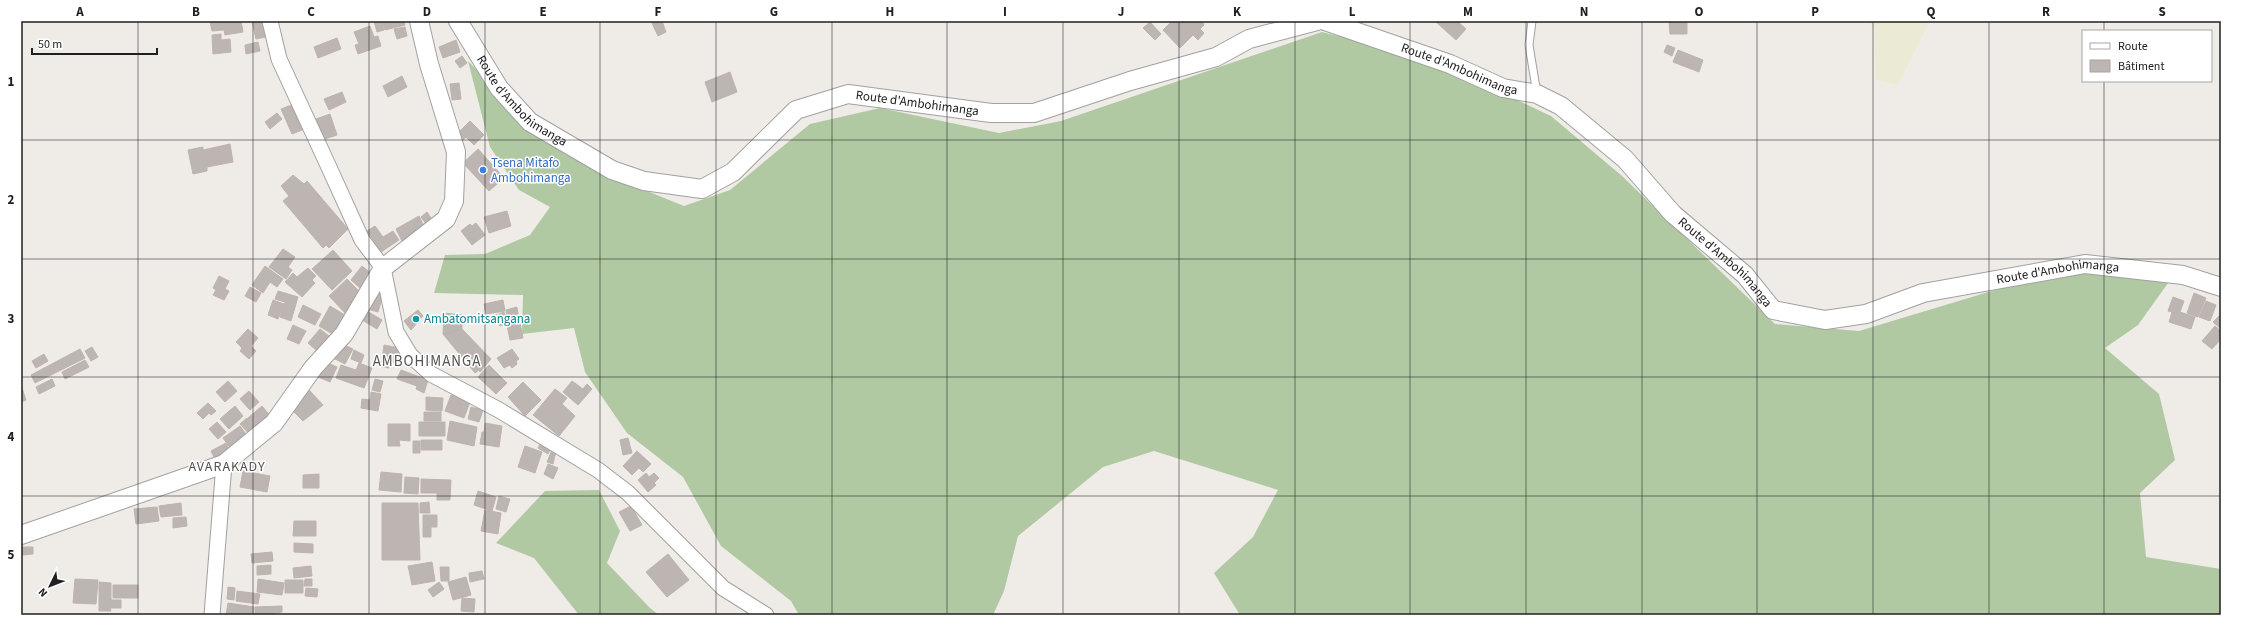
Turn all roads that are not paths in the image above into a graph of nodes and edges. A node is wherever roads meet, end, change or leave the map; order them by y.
1 (270, 21) edge
2 (419, 21) edge
3 (458, 21) edge
4 (1317, 21) edge
5 (1325, 21) edge
6 (1532, 21) edge
7 (1537, 94) junction
8 (383, 268) junction
9 (2221, 287) edge
10 (224, 464) junction
11 (21, 535) edge
12 (212, 615) edge
13 (766, 615) edge

1 - 8 street
2 - 8 street
3 - 4 street, Route d'Ambohimanga
5 - 7 street, Route d'Ambohimanga
6 - 7 lane
7 - 9 street, Route d'Ambohimanga
8 - 10 street
8 - 13 street
10 - 11 street
10 - 12 street

